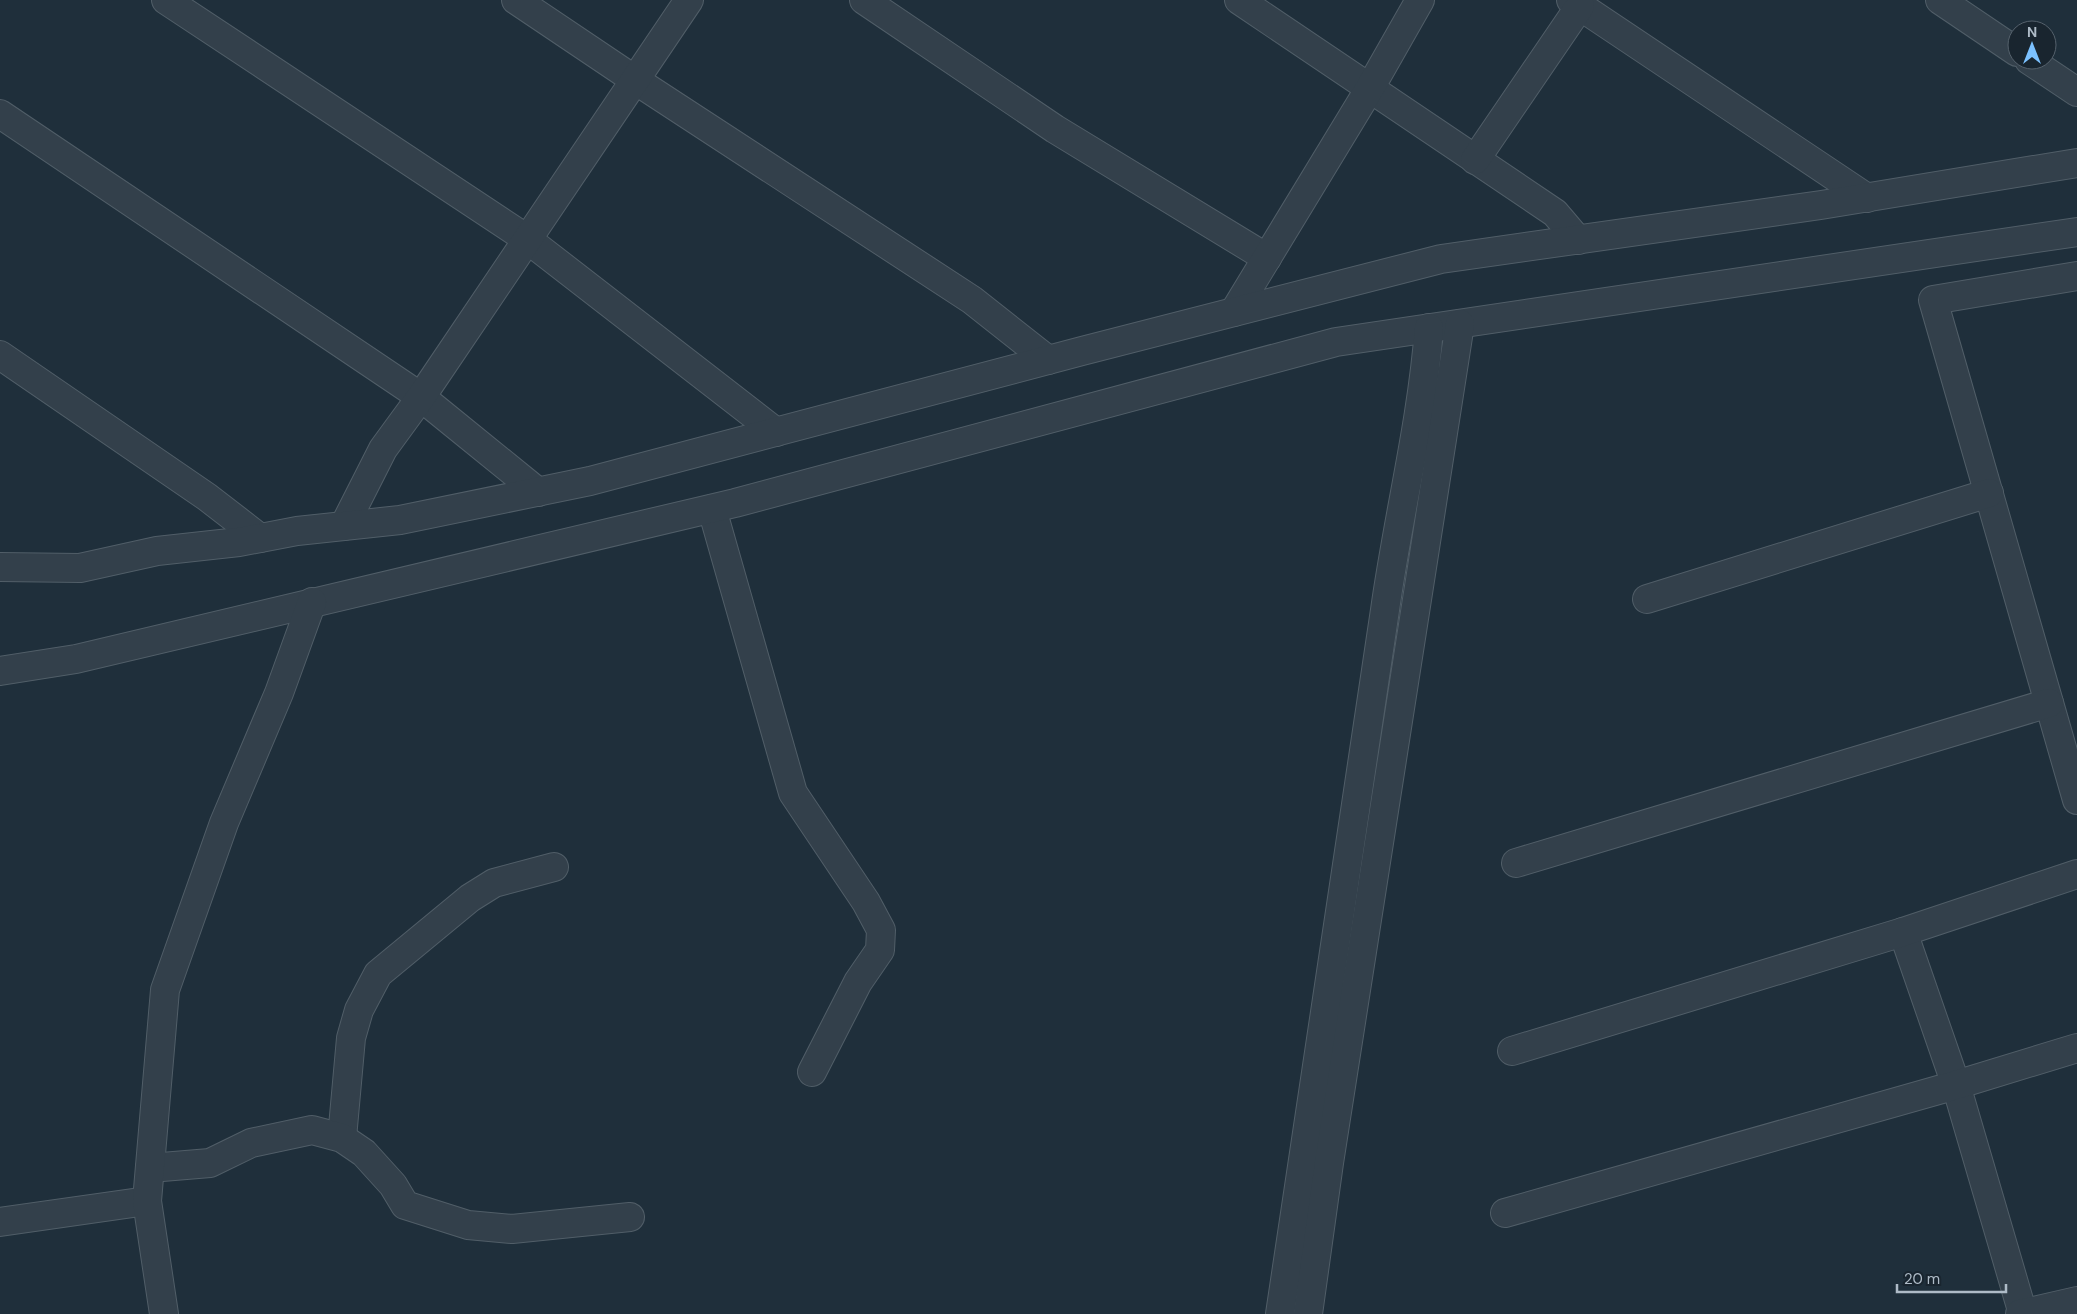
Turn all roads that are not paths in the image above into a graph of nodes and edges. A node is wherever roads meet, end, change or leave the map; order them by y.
1 (166, 0) edge
2 (516, 0) edge
3 (689, 0) edge
4 (864, 0) edge
5 (1239, 0) edge
6 (1420, 0) edge
7 (1940, 0) edge
8 (1575, 3) edge
9 (2007, 45) edge
10 (2044, 70) edge
11 (635, 80) junction
12 (1370, 88) junction
13 (2077, 92) edge
14 (0, 114) edge
15 (1475, 160) junction
16 (2077, 163) edge
17 (1867, 198) junction
18 (2077, 232) edge
19 (528, 239) junction
20 (1578, 240) junction
21 (1267, 258) junction
22 (2077, 276) edge
23 (1234, 312) junction
24 (1460, 324) junction
25 (1429, 328) junction
26 (0, 355) edge
27 (1048, 360) junction
28 (421, 397) junction
29 (776, 432) junction
30 (538, 492) junction
31 (1990, 494) junction
32 (712, 509) junction
33 (344, 526) junction
34 (260, 538) junction
35 (0, 567) edge
36 (1647, 599) dead end
37 (312, 602) junction
38 (0, 671) edge
39 (2049, 703) junction
40 (2077, 800) edge
41 (1516, 862) dead end
42 (554, 867) dead end
43 (2077, 874) edge
44 (1903, 932) junction
45 (2077, 1048) edge
46 (1512, 1051) dead end
47 (812, 1072) dead end
48 (1956, 1085) junction
49 (342, 1138) junction
50 (150, 1168) junction
51 (147, 1201) junction
52 (1505, 1213) dead end
53 (630, 1217) dead end
54 (0, 1222) edge
55 (2077, 1301) edge
56 (164, 1314) edge
57 (1280, 1314) edge
58 (1308, 1314) edge
59 (2022, 1314) edge

1 - 19 street
2 - 11 street
3 - 11 street
4 - 21 street
5 - 12 street
6 - 12 street
7 - 9 street
8 - 15 street
8 - 17 street
10 - 13 street
11 - 19 street
11 - 27 street
12 - 15 street
12 - 21 street
14 - 28 street
15 - 20 street
16 - 17 street
17 - 20 street
18 - 24 street
19 - 28 street
19 - 29 street
20 - 23 street
21 - 23 street
22 - 31 street
23 - 27 street
24 - 25 street
24 - 58 street
25 - 32 street
25 - 57 street
26 - 34 street
27 - 29 street
28 - 30 street
28 - 33 street
29 - 30 street
30 - 33 street
31 - 36 street
31 - 39 street
32 - 37 street
32 - 47 street
33 - 34 street
34 - 35 street
37 - 38 street
37 - 50 street
39 - 40 street
39 - 41 street
42 - 49 street
43 - 44 street
44 - 46 street
44 - 48 street
45 - 48 street
48 - 52 street
48 - 59 street
49 - 50 street
49 - 53 street
50 - 51 street
51 - 54 street
51 - 56 street
55 - 59 street

